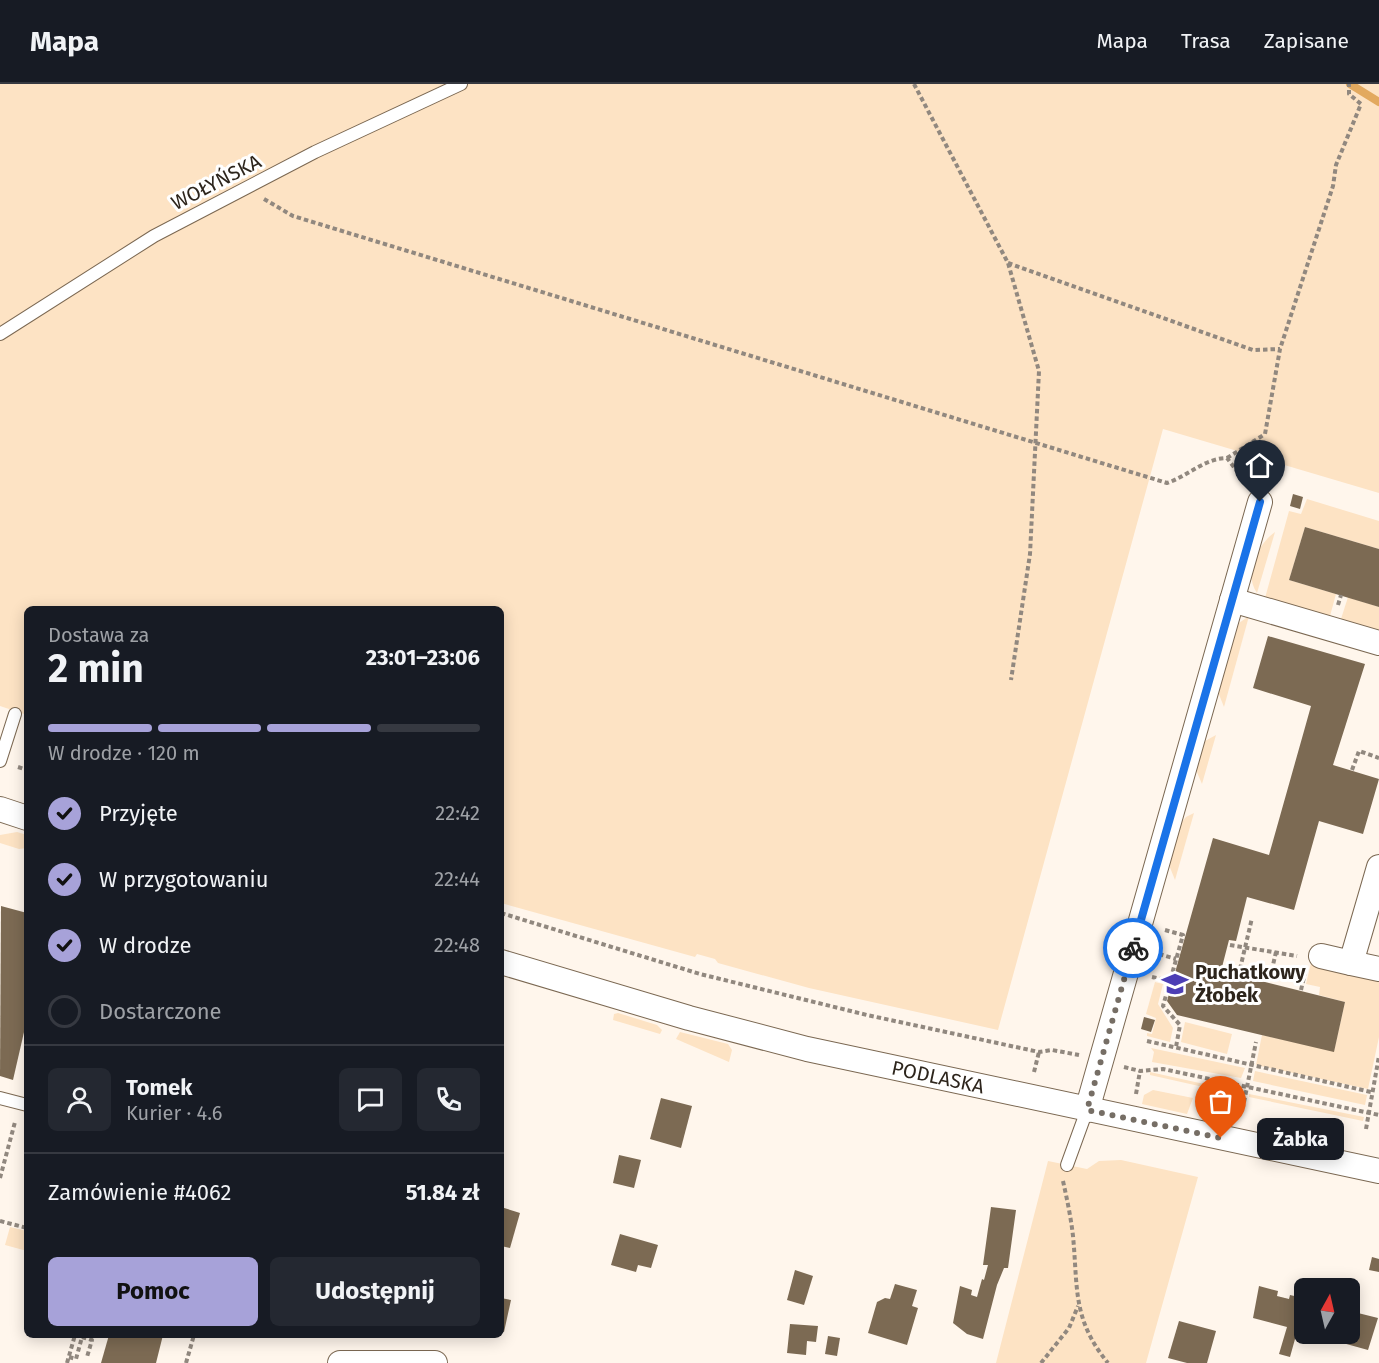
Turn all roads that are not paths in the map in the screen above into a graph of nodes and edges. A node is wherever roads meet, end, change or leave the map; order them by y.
1 (461, 84) edge
2 (0, 334) edge
3 (1260, 502) road end
4 (1232, 600) junction
5 (1379, 643) edge
6 (15, 714) dead end
7 (0, 762) edge
8 (0, 809) edge
9 (24, 817) edge
10 (1379, 867) edge
11 (1321, 956) road end
12 (504, 963) edge
13 (1350, 963) junction
14 (1379, 969) edge
15 (0, 1098) edge
16 (24, 1104) edge
17 (1087, 1110) junction
18 (1062, 1168) road end
19 (1379, 1171) edge
20 (340, 1363) edge
21 (435, 1363) edge

1 - 2 lane, WOŁYŃSKA
3 - 4 street
4 - 5 street
4 - 17 street
6 - 7 lane
8 - 9 street
10 - 13 street
11 - 13 street
12 - 17 street, PODLASKA
13 - 14 street
15 - 16 lane
17 - 18 lane
17 - 19 street, PODLASKA
20 - 21 street

